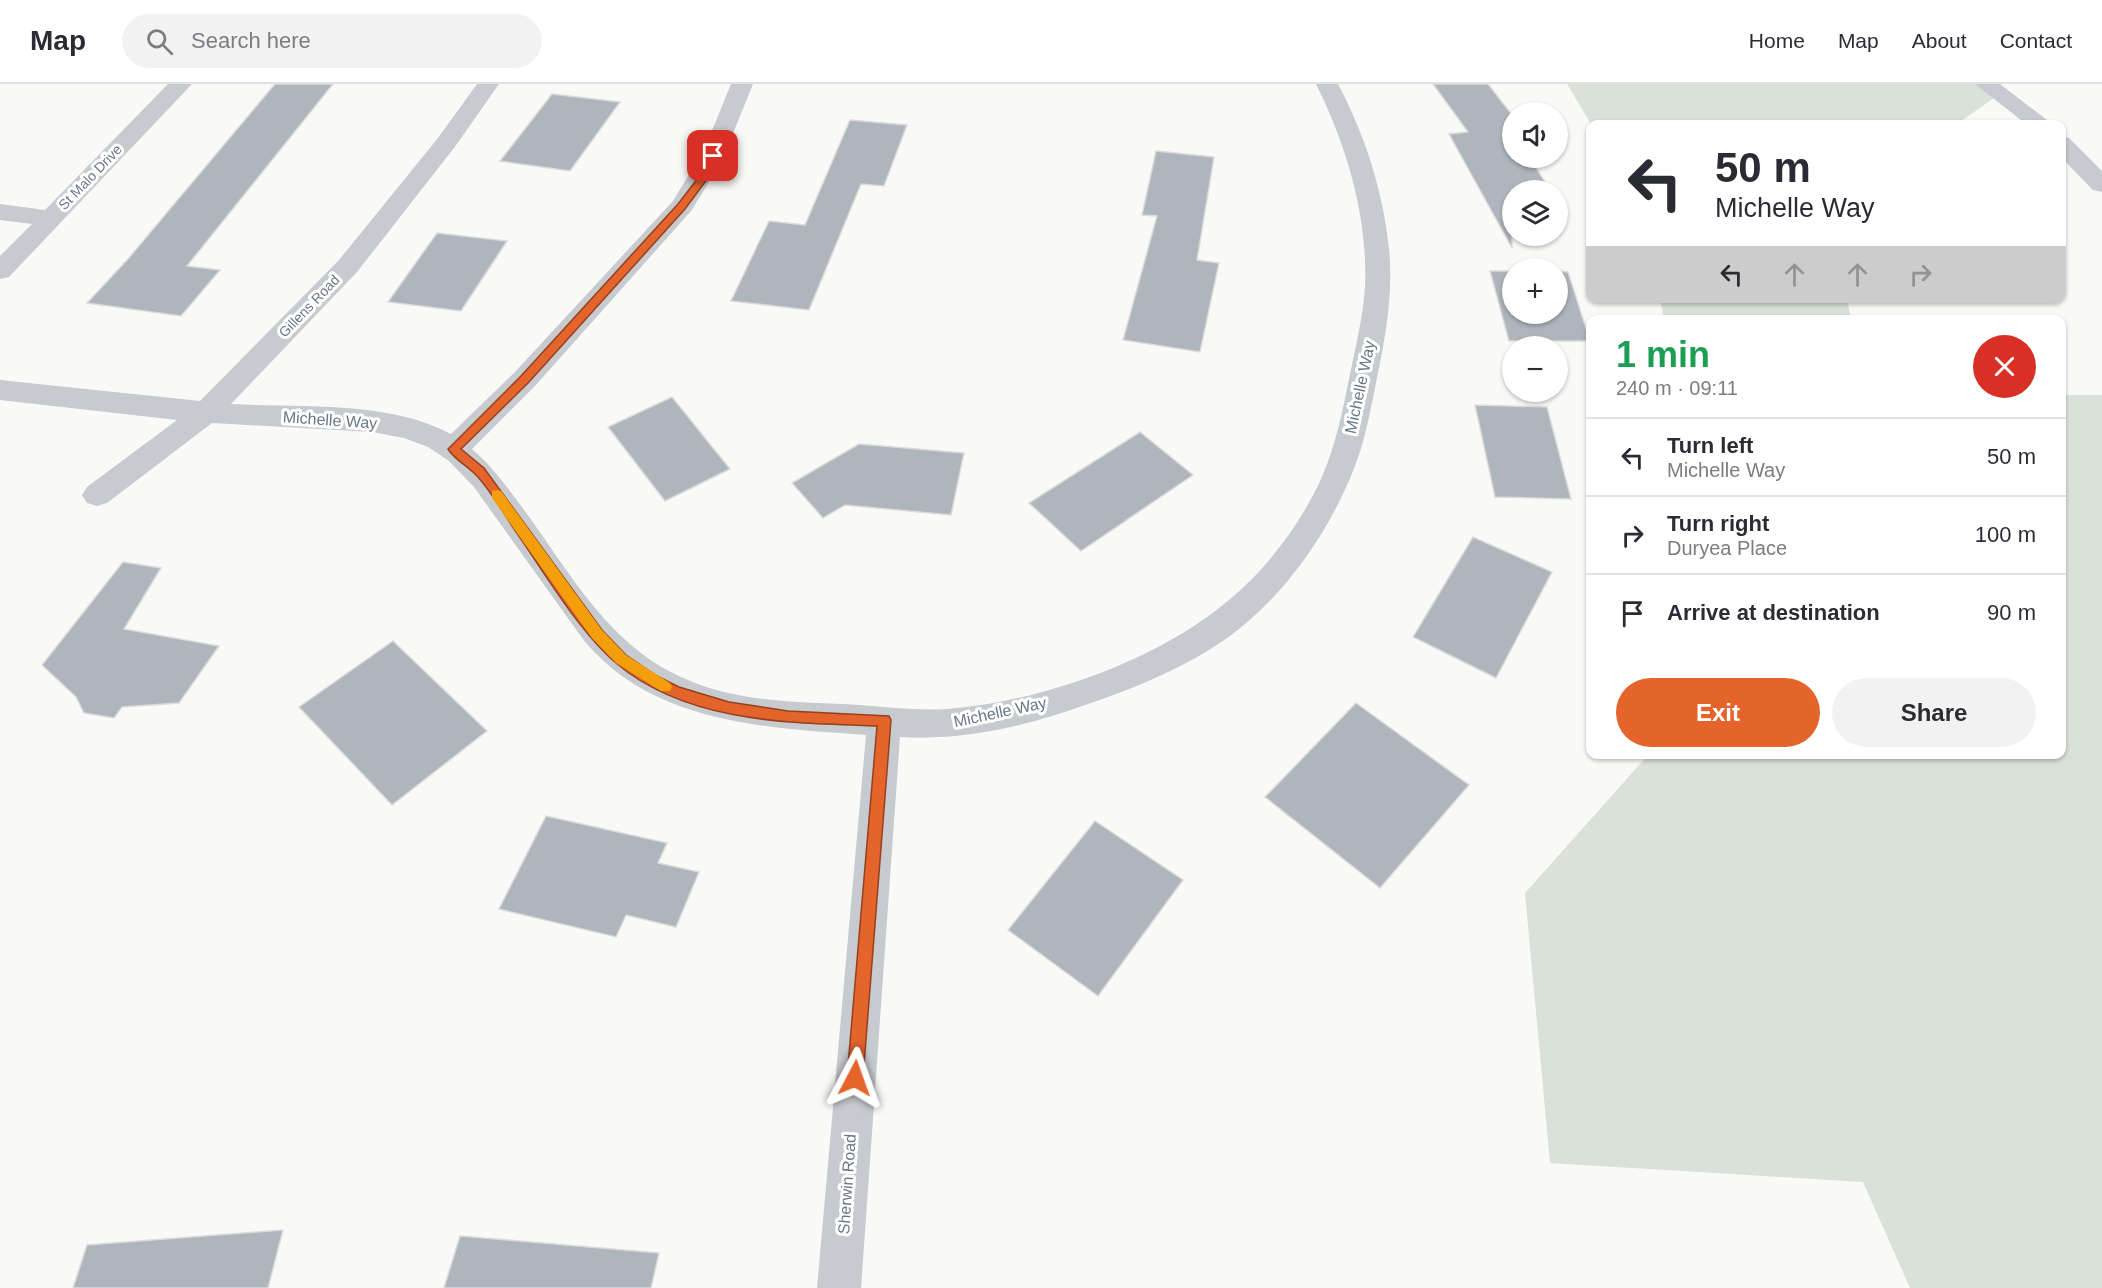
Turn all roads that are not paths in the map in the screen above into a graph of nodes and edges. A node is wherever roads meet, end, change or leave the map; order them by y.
1 (181, 84) edge
2 (488, 84) edge
3 (742, 84) edge
4 (1327, 84) edge
5 (1986, 84) edge
6 (2035, 120) edge
7 (2066, 148) edge
8 (2102, 185) edge
9 (0, 213) edge
10 (51, 218) junction
11 (0, 271) edge
12 (0, 390) edge
13 (207, 412) junction
14 (454, 449) junction
15 (98, 495) dead end
16 (884, 720) junction
17 (839, 1288) edge

1 - 10 street, St Malo Drive
2 - 13 street, Gillens Road
3 - 14 street
4 - 16 street, Michelle Way
5 - 6 street
7 - 8 street
9 - 10 street
10 - 11 street, St Malo Drive
12 - 13 street, Michelle Way
13 - 14 street, Michelle Way
13 - 15 street, Gillens Road
14 - 16 street, Michelle Way
16 - 17 street, Sherwin Road

